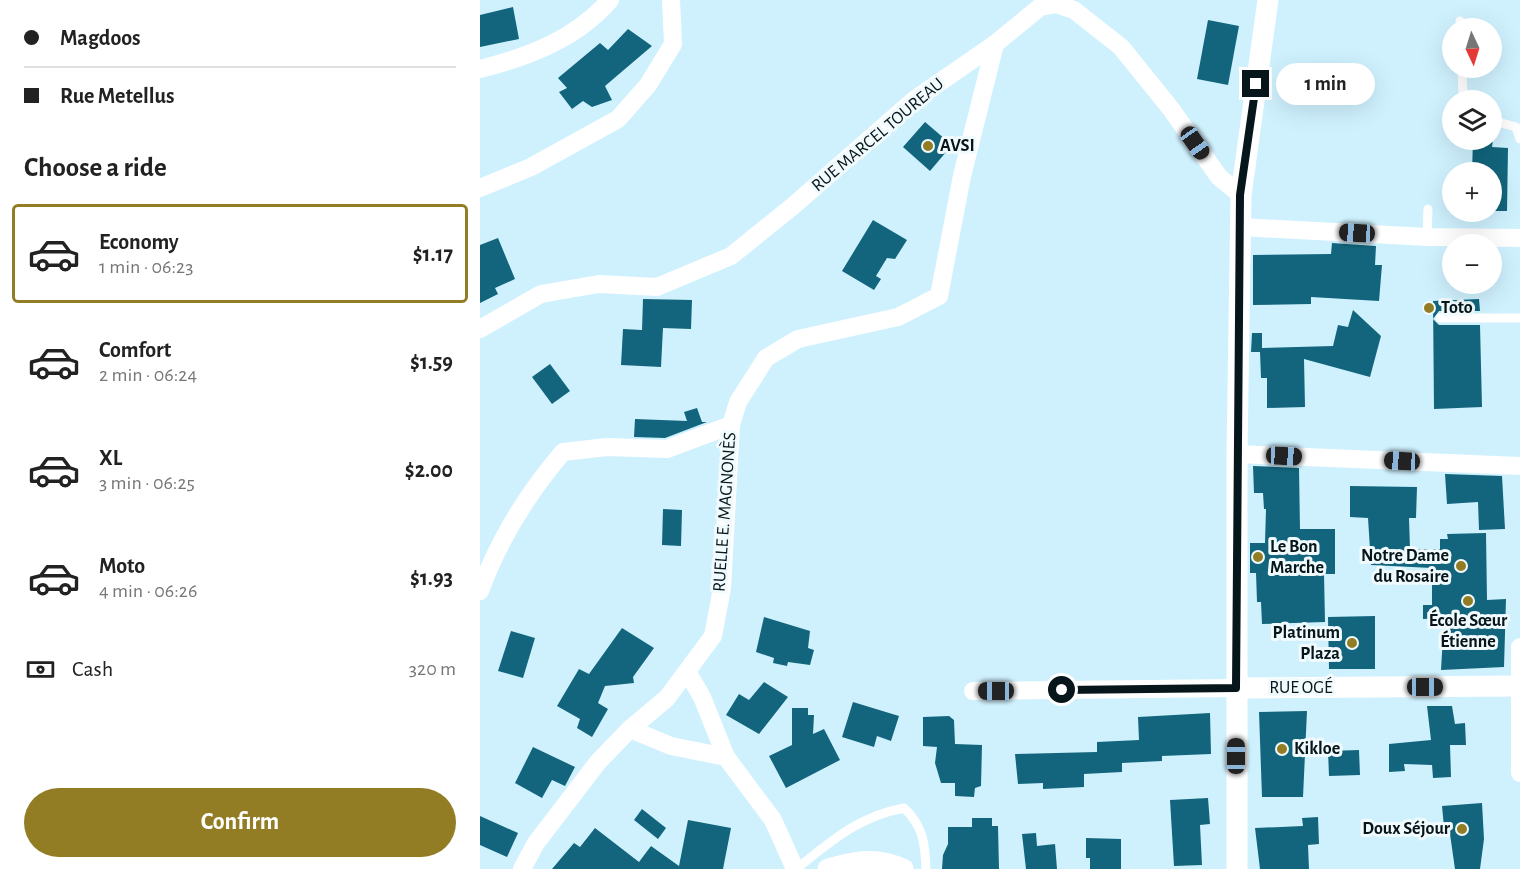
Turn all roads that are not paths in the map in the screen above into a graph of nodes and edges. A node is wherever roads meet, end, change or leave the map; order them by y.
1 (610, 0) edge
2 (671, 0) edge
3 (1268, 0) edge
4 (995, 44) junction
5 (480, 69) edge
6 (1502, 123) edge
7 (1520, 139) edge
8 (480, 188) edge
9 (1240, 195) junction
10 (1428, 208) dead end
11 (1240, 227) junction
12 (1427, 237) junction
13 (1520, 238) edge
14 (1440, 318) dead end
15 (1520, 318) edge
16 (483, 330) edge
17 (731, 425) junction
18 (1237, 453) junction
19 (1520, 466) edge
20 (480, 591) edge
21 (1520, 647) edge
22 (688, 672) junction
23 (1520, 686) edge
24 (1236, 688) junction
25 (973, 691) dead end
26 (630, 729) junction
27 (726, 757) junction
28 (1520, 773) edge
29 (522, 869) edge
30 (795, 869) edge
31 (828, 869) edge
32 (903, 869) edge
33 (926, 869) edge
34 (1237, 869) edge

1 - 5 street
2 - 8 street
3 - 9 street
4 - 9 street, RUE MARCEL TOUREAU
4 - 16 street, RUE MARCEL TOUREAU
4 - 17 street, RUELLE E. MAGNONÈS
6 - 7 lane
9 - 11 street
10 - 12 lane
11 - 12 street
11 - 18 street
12 - 13 street
14 - 15 lane
17 - 20 street
17 - 22 street, RUELLE E. MAGNONÈS
18 - 19 street
18 - 24 street
21 - 23 street
22 - 26 street, RUELLE E. MAGNONÈS
22 - 27 street
23 - 24 street, RUE OGÉ
23 - 28 street
24 - 25 street, RUE OGÉ
24 - 34 street
26 - 27 street
26 - 29 street, RUELLE E. MAGNONÈS
27 - 30 street
30 - 33 lane
31 - 32 street

